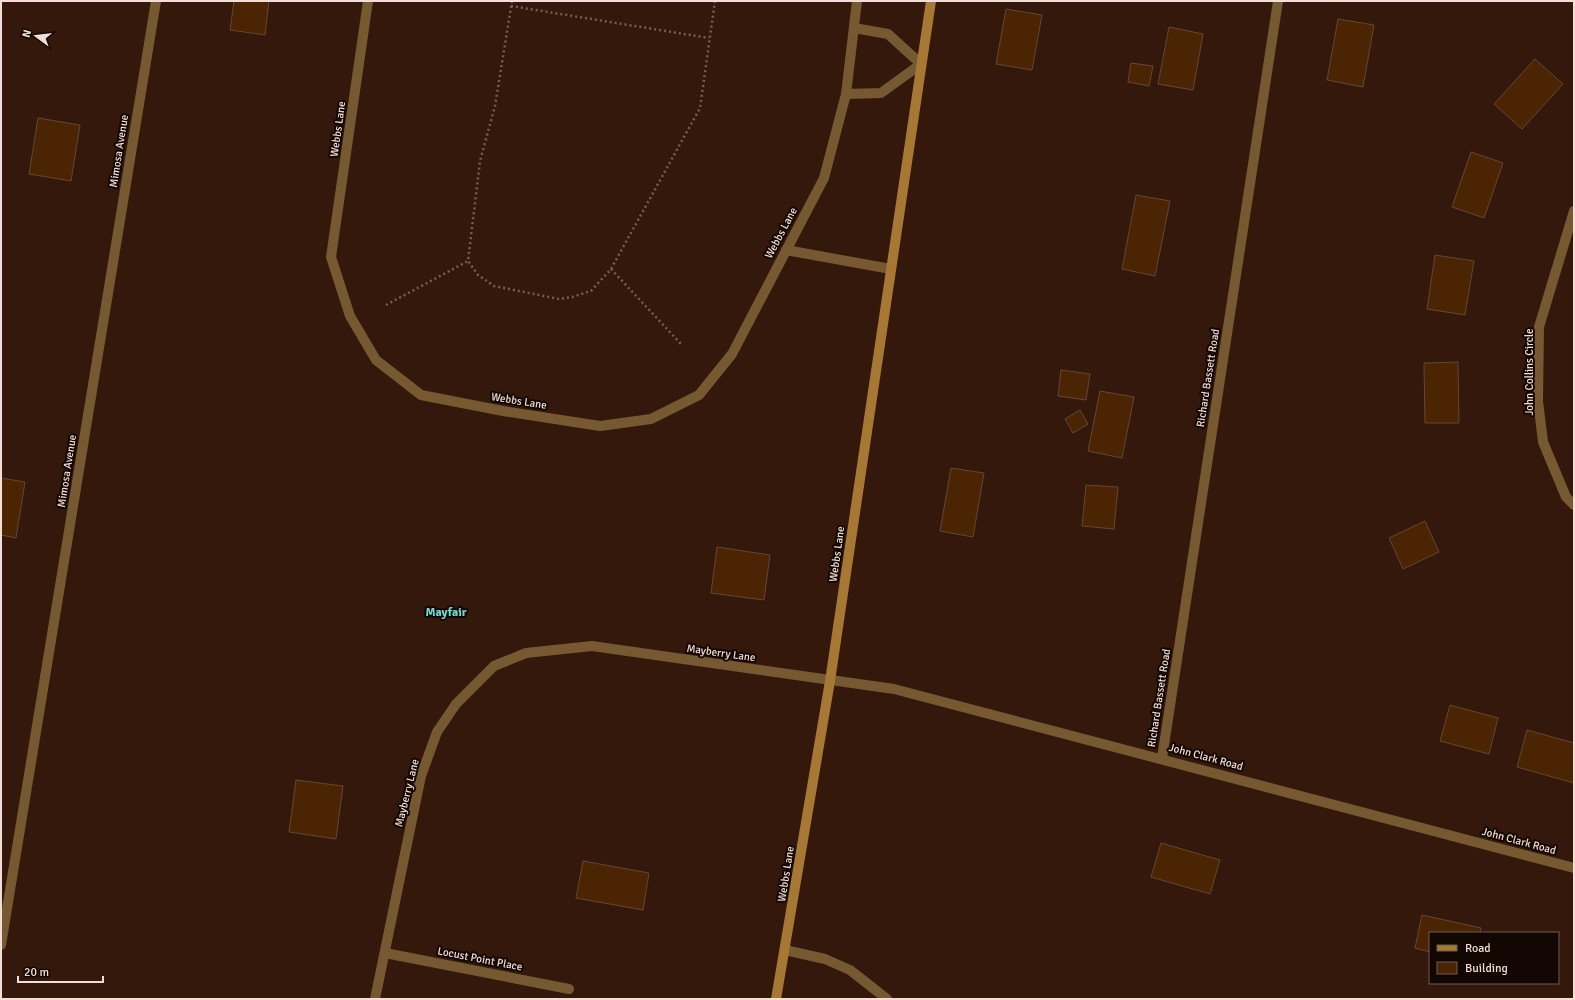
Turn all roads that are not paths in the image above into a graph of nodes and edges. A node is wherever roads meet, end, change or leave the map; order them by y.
1 (156, 1) edge
2 (368, 1) edge
3 (857, 1) edge
4 (931, 1) edge
5 (1278, 1) edge
6 (854, 28) junction
7 (921, 64) junction
8 (846, 94) junction
9 (1574, 211) edge
10 (786, 250) junction
11 (891, 269) junction
12 (1574, 505) edge
13 (830, 681) junction
14 (1162, 758) junction
15 (1574, 868) edge
16 (1, 945) edge
17 (785, 950) junction
18 (385, 953) junction
19 (569, 989) dead end
20 (375, 999) edge
21 (776, 999) edge
22 (887, 999) edge

1 - 16 street, Mimosa Avenue
2 - 10 street, Webbs Lane
3 - 6 street, Webbs Lane
4 - 7 street, Webbs Lane
5 - 14 street, Richard Bassett Road
6 - 7 street
6 - 8 street, Webbs Lane
7 - 8 street
7 - 11 street, Webbs Lane
8 - 10 street, Webbs Lane
9 - 12 street, John Collins Circle
10 - 11 street
11 - 13 street, Webbs Lane
13 - 14 street, John Clark Road
13 - 17 street, Webbs Lane
13 - 18 street, Mayberry Lane
14 - 15 street, John Clark Road
17 - 21 street, Webbs Lane
17 - 22 street
18 - 19 street, Locust Point Place
18 - 20 street, Mayberry Lane

